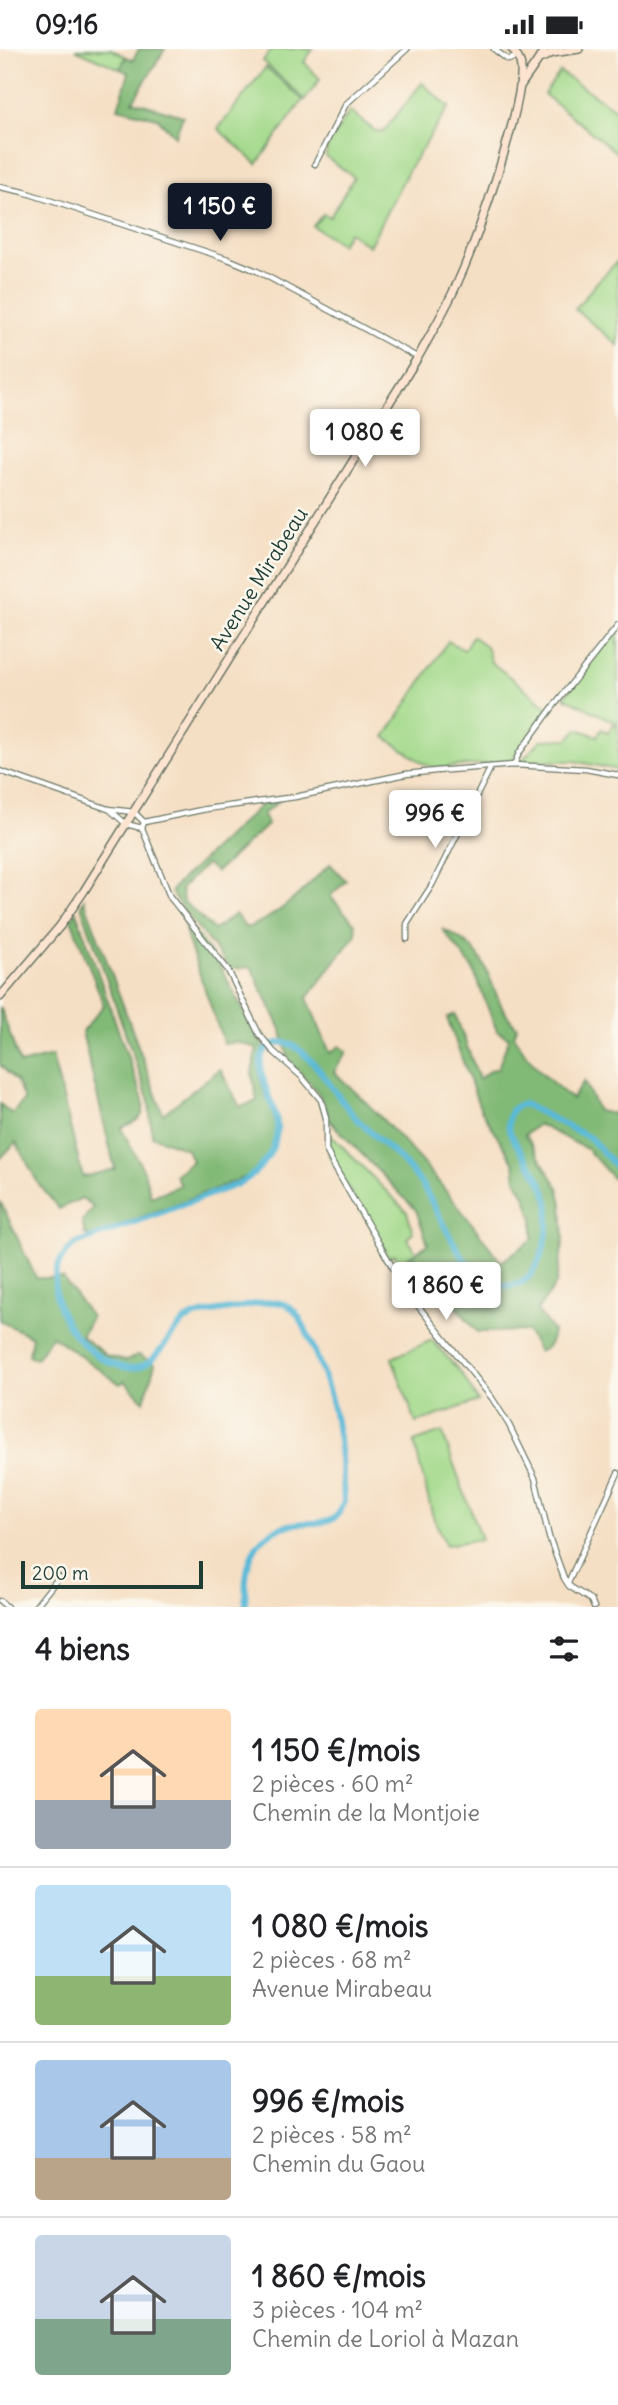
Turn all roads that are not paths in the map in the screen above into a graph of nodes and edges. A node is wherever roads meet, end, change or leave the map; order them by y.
1 (407, 49) edge
2 (494, 49) edge
3 (544, 49) edge
4 (579, 49) edge
5 (516, 53) edge
6 (538, 61) junction
7 (519, 89) junction
8 (315, 164) dead end
9 (0, 187) edge
10 (418, 357) junction
11 (618, 625) edge
12 (514, 765) junction
13 (491, 767) junction
14 (0, 771) edge
15 (618, 775) edge
16 (108, 809) junction
17 (133, 813) junction
18 (127, 824) junction
19 (143, 825) junction
20 (407, 939) dead end
21 (0, 997) edge
22 (618, 1473) edge
23 (59, 1577) dead end
24 (568, 1583) junction
25 (0, 1601) edge
26 (7, 1607) edge
27 (35, 1607) edge
28 (594, 1607) edge

1 - 8 street
2 - 5 street
3 - 6 main road
4 - 6 main road
5 - 6 main road
5 - 7 main road
6 - 7 main road
7 - 10 main road, Avenue Mirabeau
9 - 10 street
10 - 17 main road, Avenue Mirabeau
11 - 12 street
12 - 13 street
12 - 15 street
13 - 19 street
13 - 20 street
14 - 16 street
16 - 17 street
16 - 18 street
17 - 18 main road, Avenue Mirabeau
17 - 19 street
18 - 19 street
18 - 21 main road, Avenue Mirabeau
19 - 24 street
22 - 24 street
23 - 27 street
24 - 28 street
25 - 26 street

